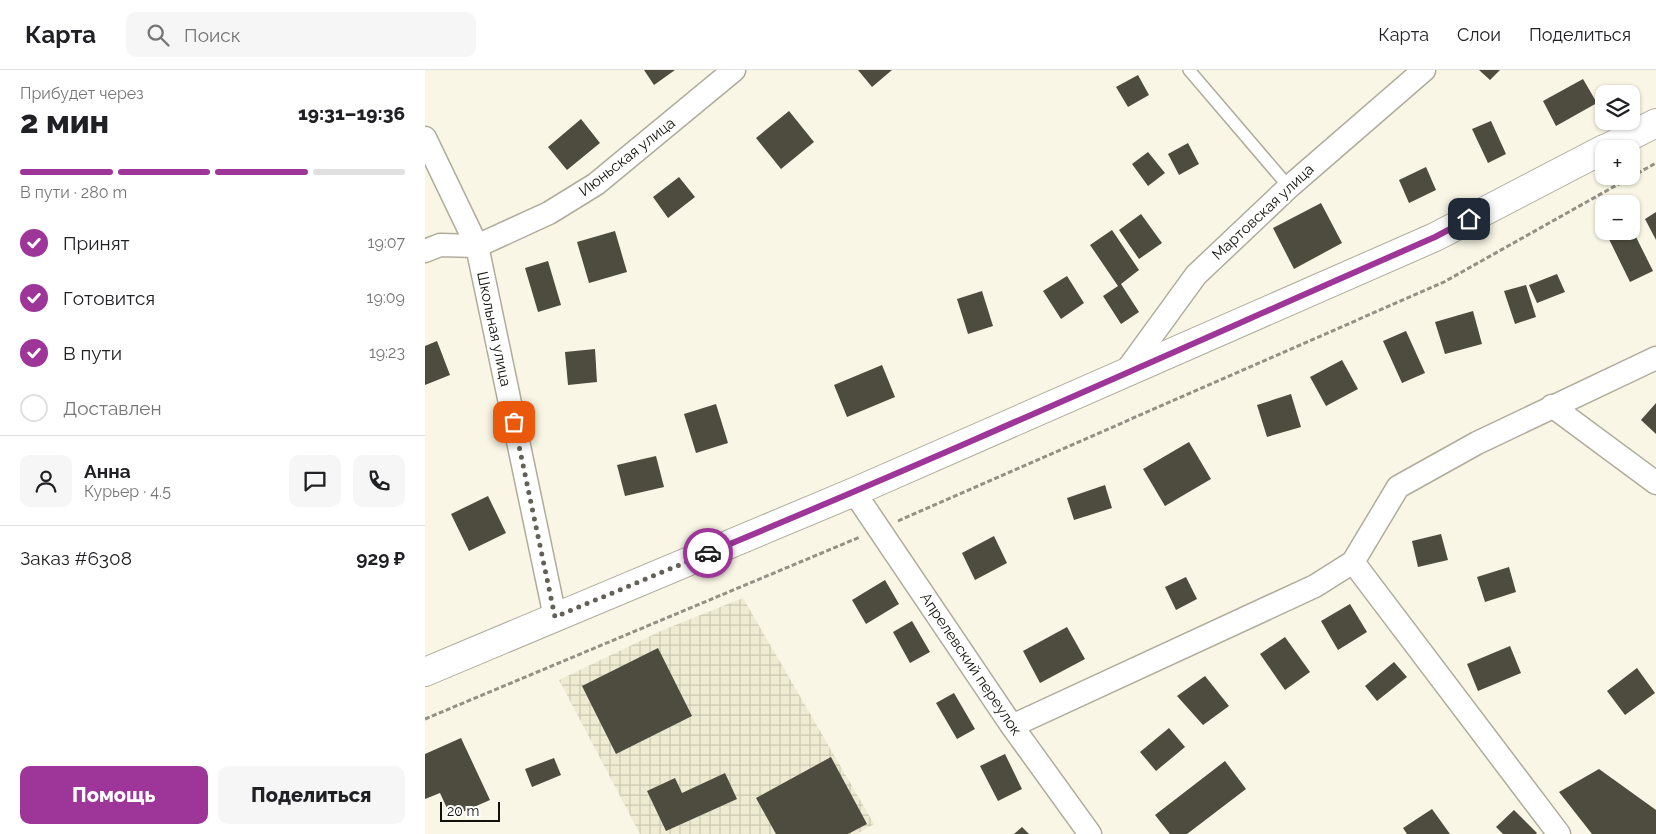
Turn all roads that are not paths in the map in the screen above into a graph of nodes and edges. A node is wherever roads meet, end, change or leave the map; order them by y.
1 (734, 70) edge
2 (1189, 70) edge
3 (1424, 70) edge
4 (1656, 123) edge
5 (425, 138) edge
6 (1622, 140) edge
7 (1595, 154) edge
8 (1289, 187) junction
9 (477, 246) junction
10 (425, 251) edge
11 (1656, 358) edge
12 (1124, 374) junction
13 (1552, 406) junction
14 (1656, 483) edge
15 (854, 492) junction
16 (1353, 562) junction
17 (555, 617) junction
18 (425, 672) edge
19 (1012, 726) junction
20 (1090, 834) edge
21 (1559, 834) edge

1 - 9 street, Июньская улица
2 - 8 lane
3 - 8 street, Мартовская улица
4 - 6 street
5 - 9 street, Школьная улица
7 - 12 street
8 - 12 street, Мартовская улица
9 - 10 street, Июньская улица
9 - 17 street, Школьная улица
11 - 13 street
12 - 15 street
13 - 14 street
13 - 16 street
15 - 17 street
15 - 19 street, Апрелевский переулок
16 - 19 street
16 - 21 street
17 - 18 street
19 - 20 street, Апрелевский переулок

